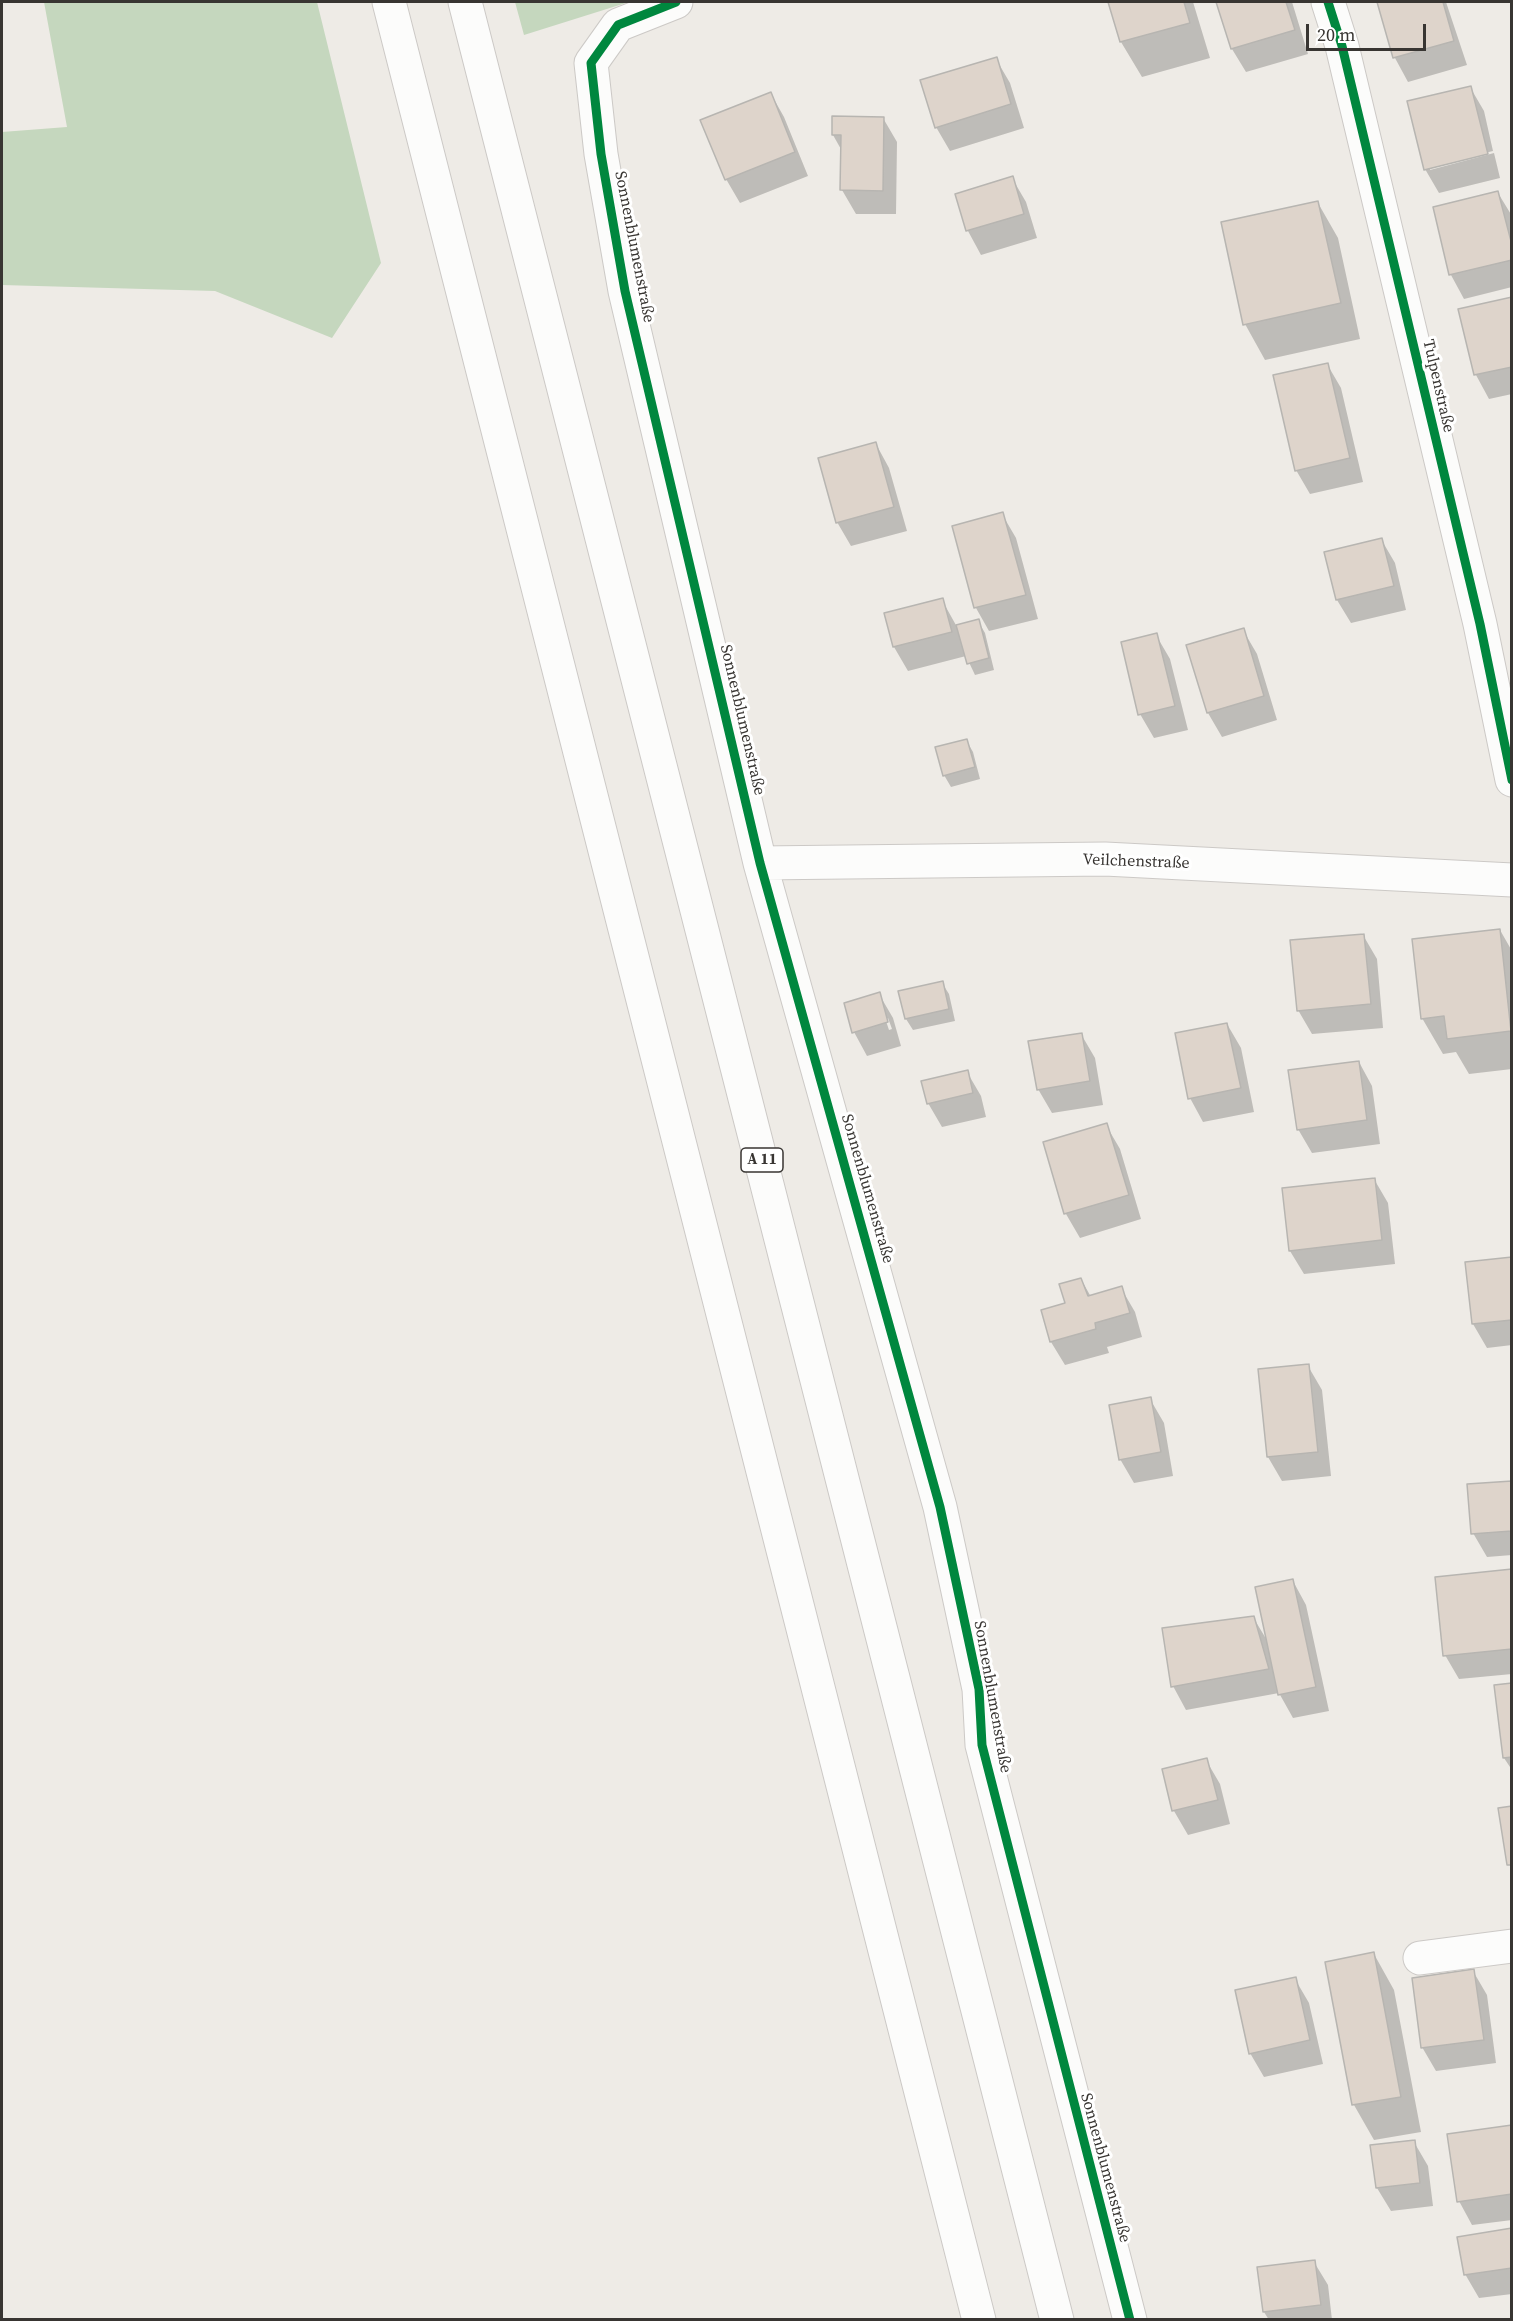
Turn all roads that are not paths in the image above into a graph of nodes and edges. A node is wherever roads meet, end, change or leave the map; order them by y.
1 (389, 2) edge
2 (465, 2) edge
3 (676, 2) edge
4 (1328, 2) edge
5 (1512, 780) edge
6 (760, 863) junction
7 (1512, 880) edge
8 (1512, 1946) edge
9 (1420, 1958) dead end
10 (979, 2319) edge
11 (1057, 2319) edge
12 (1130, 2319) edge

1 - 10 main road
2 - 11 main road, A 11
3 - 6 main road, Sonnenblumenstraße
4 - 5 main road, Tulpenstraße
6 - 7 main road, Veilchenstraße
6 - 12 main road, Sonnenblumenstraße
8 - 9 main road

